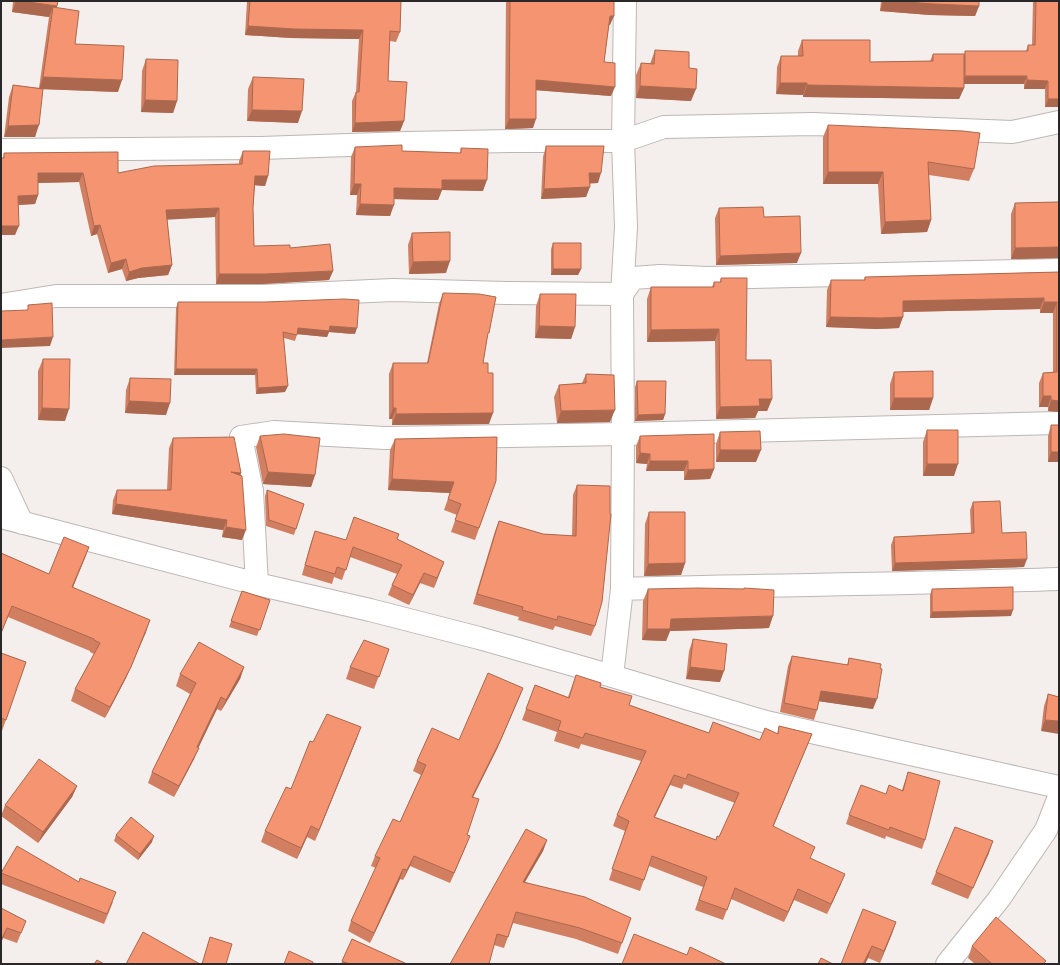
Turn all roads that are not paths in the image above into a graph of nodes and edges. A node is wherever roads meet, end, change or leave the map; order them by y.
1 (625, 1) edge
2 (1059, 122) edge
3 (623, 141) junction
4 (1, 150) edge
5 (1059, 270) edge
6 (622, 294) junction
7 (1, 305) edge
8 (1059, 423) edge
9 (623, 434) junction
10 (1, 478) edge
11 (1, 517) edge
12 (22, 523) junction
13 (1059, 579) edge
14 (257, 584) junction
15 (622, 589) junction
16 (612, 676) junction
17 (1059, 787) edge
18 (1059, 798) edge
19 (947, 964) edge

1 - 3 street
2 - 3 street
3 - 4 street
3 - 6 street
5 - 6 street
6 - 7 street
6 - 9 street
8 - 9 street
9 - 14 street
9 - 15 street
10 - 12 street
11 - 12 street
12 - 14 street
13 - 15 street
14 - 16 street
15 - 16 street
16 - 17 street
18 - 19 street

